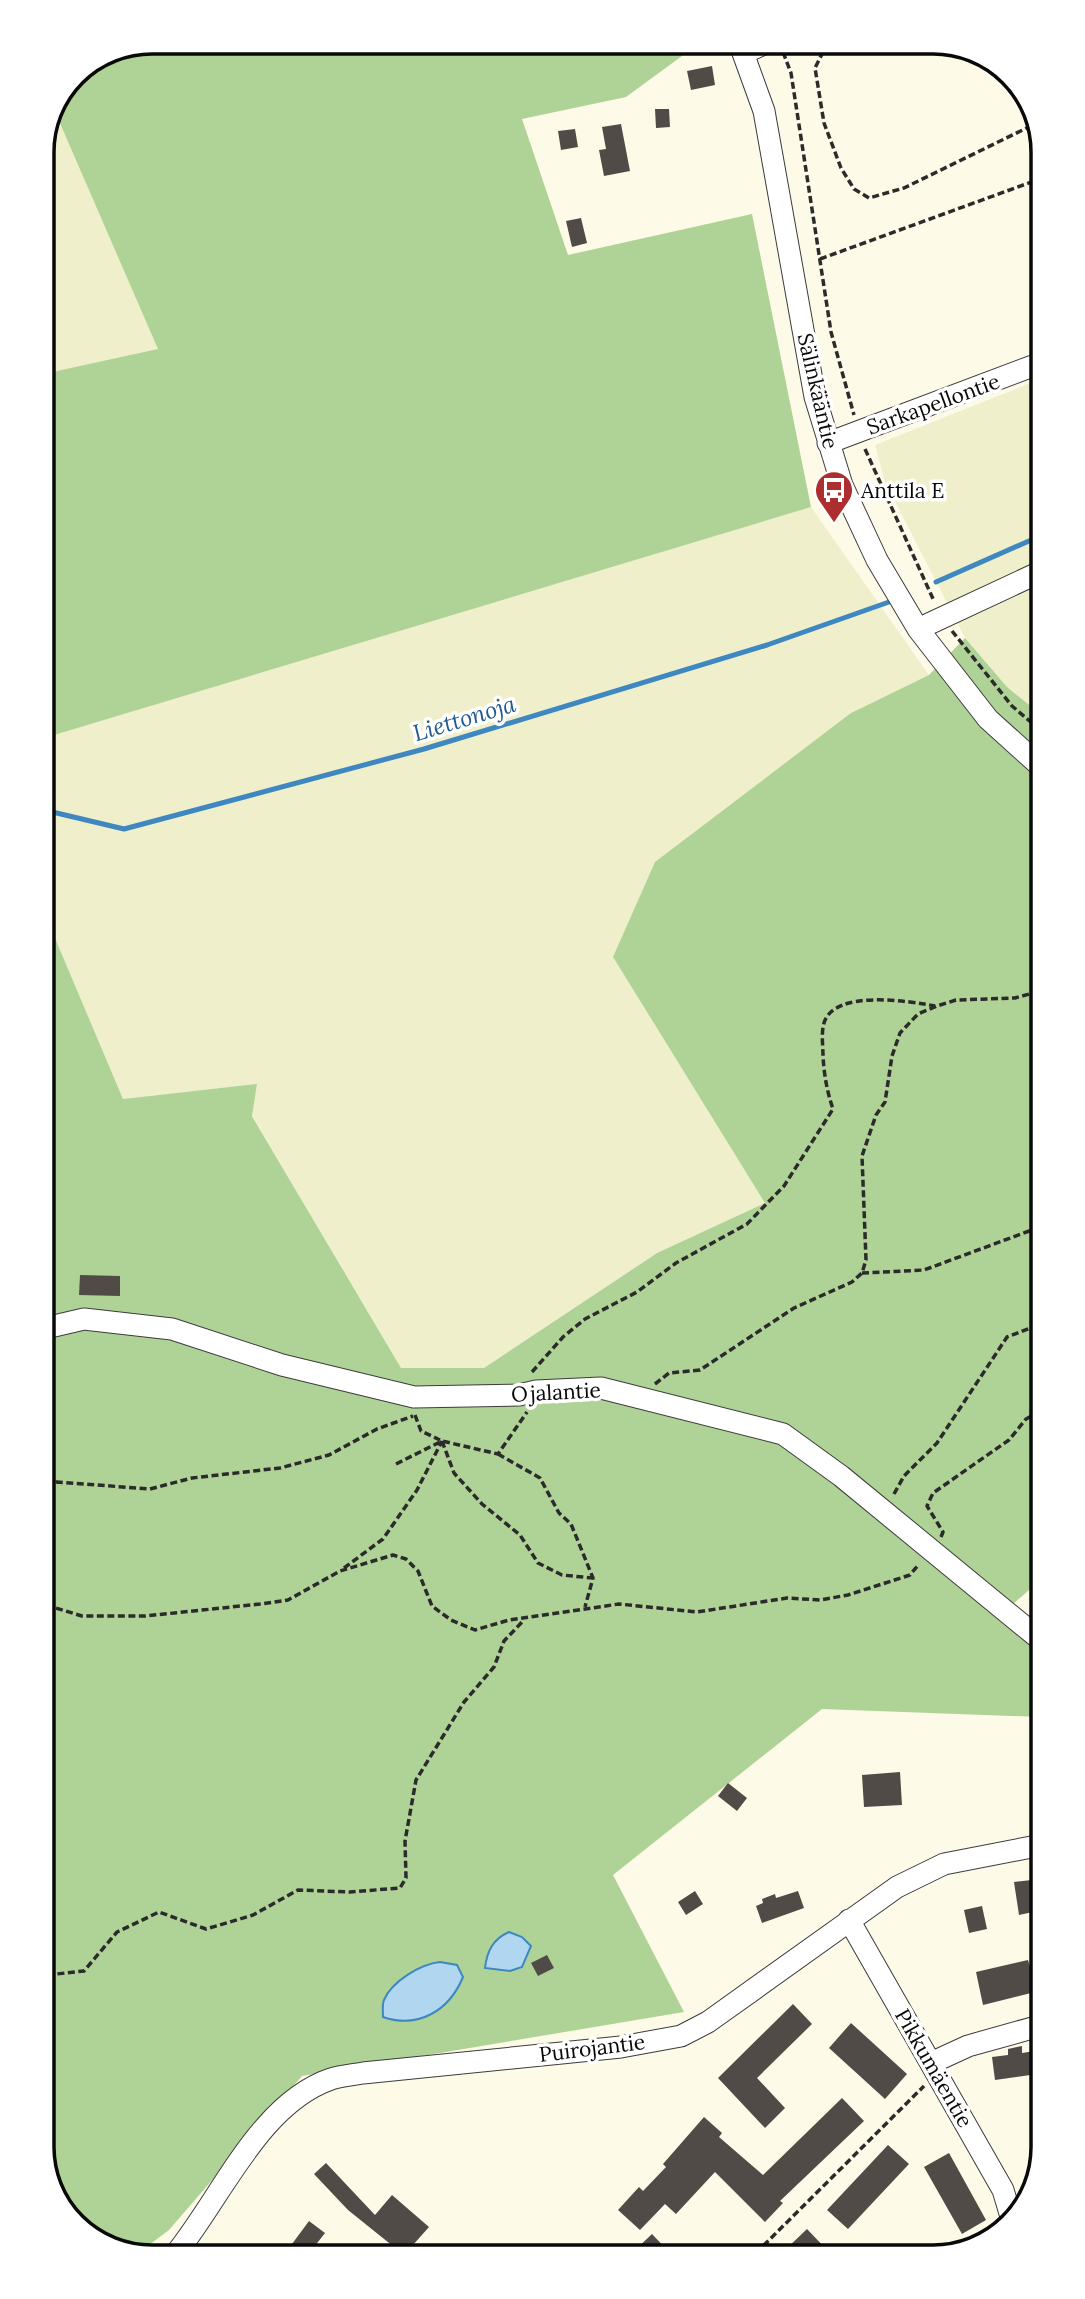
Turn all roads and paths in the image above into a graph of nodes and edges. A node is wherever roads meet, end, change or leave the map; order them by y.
1 (744, 54) edge
2 (784, 54) edge
3 (822, 54) edge
4 (1027, 128) edge
5 (1031, 182) edge
6 (820, 259) junction
7 (1031, 367) edge
8 (859, 432) junction
9 (828, 443) junction
10 (1031, 576) edge
11 (941, 616) junction
12 (918, 629) junction
13 (1031, 722) edge
14 (1031, 758) edge
15 (1031, 994) edge
16 (937, 1006) junction
17 (1031, 1230) edge
18 (862, 1273) junction
19 (54, 1326) edge
20 (1031, 1328) edge
21 (527, 1393) junction
22 (639, 1396) junction
23 (415, 1406) junction
24 (1031, 1416) edge
25 (442, 1441) junction
26 (498, 1454) junction
27 (396, 1464) dead end
28 (54, 1483) edge
29 (884, 1511) junction
30 (934, 1552) junction
31 (340, 1571) junction
32 (593, 1578) junction
33 (54, 1607) edge
34 (585, 1607) junction
35 (525, 1619) junction
36 (1031, 1633) edge
37 (1031, 1847) edge
38 (849, 1920) junction
39 (54, 1974) edge
40 (1031, 2028) edge
41 (934, 2069) junction
42 (1009, 2209) edge
43 (183, 2245) edge
44 (763, 2245) edge

1 - 9 street, Sälinkääntie
2 - 6 path
3 - 4 path
5 - 6 path
6 - 8 path
7 - 8 street, Sarkapellontie
8 - 9 street, Sarkapellontie
8 - 11 path
9 - 12 street, Sälinkääntie
10 - 11 street
11 - 12 street
11 - 13 path
12 - 14 street, Sälinkääntie
15 - 16 path
16 - 18 path
16 - 21 path
17 - 18 path
18 - 22 path
19 - 23 street, Ojalantie
20 - 29 path
21 - 22 street, Ojalantie
21 - 23 street, Ojalantie
21 - 26 path
22 - 29 street, Ojalantie
23 - 25 path
23 - 28 path
24 - 30 path
25 - 26 path
25 - 27 path
25 - 31 path
25 - 32 path
26 - 32 path
29 - 30 street, Ojalantie
30 - 34 path
30 - 36 street, Ojalantie
31 - 33 path
31 - 35 path
32 - 34 path
34 - 35 path
35 - 39 path
37 - 38 street, Puirojantie
38 - 41 street, Pikkumäentie
38 - 43 street, Puirojantie
40 - 41 street
41 - 42 street, Pikkumäentie
41 - 44 path

